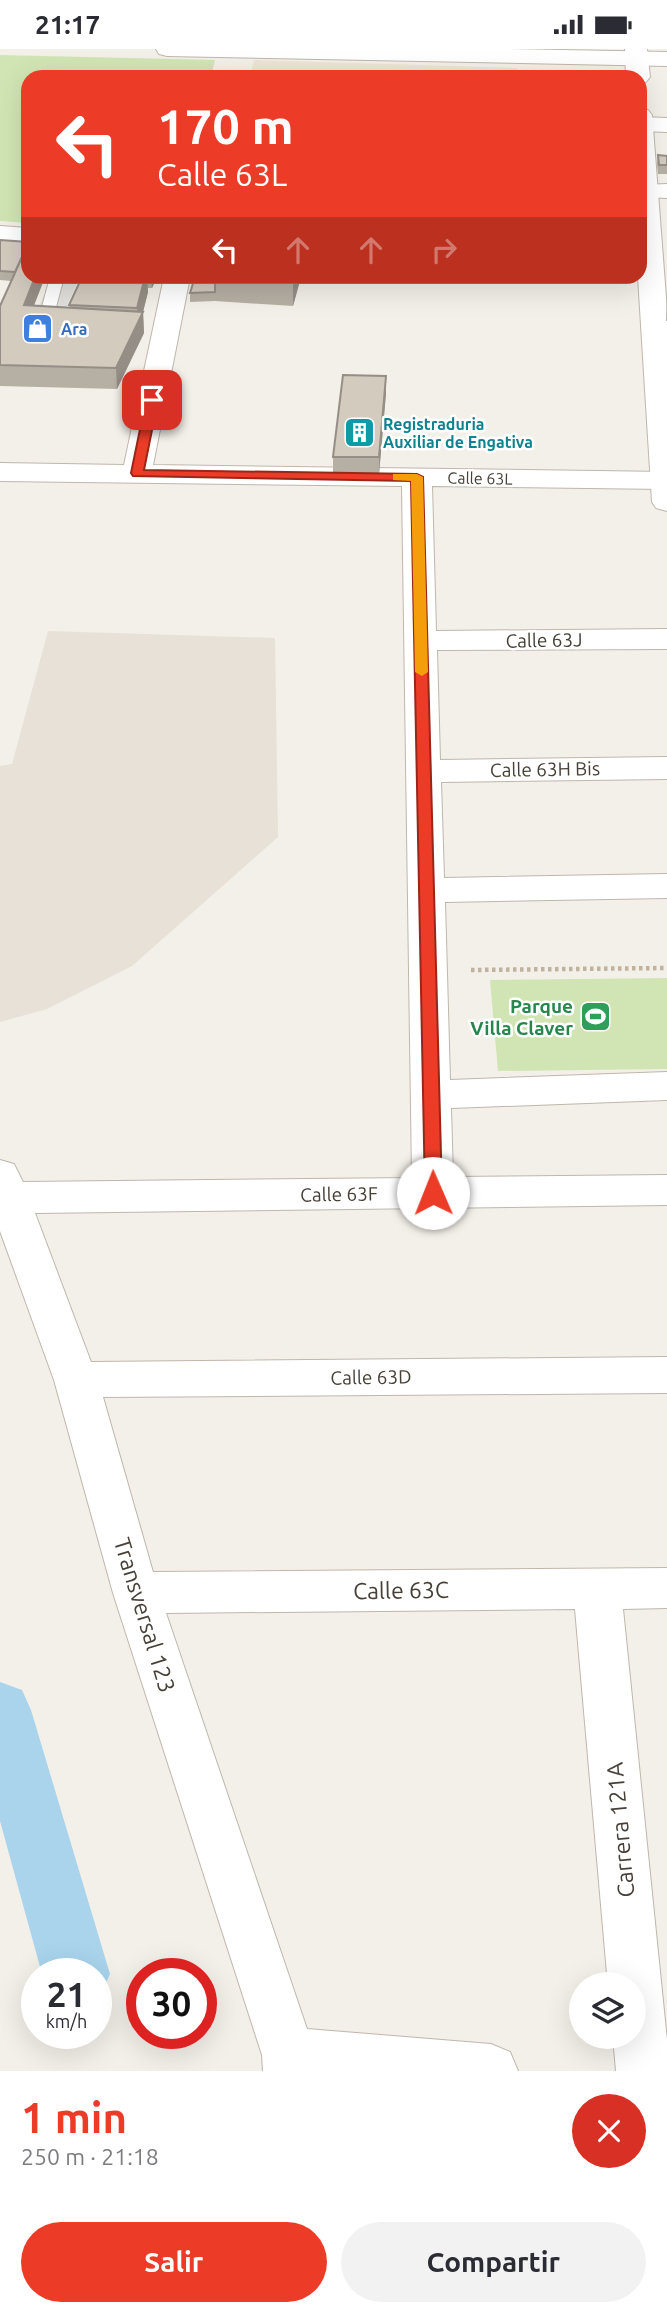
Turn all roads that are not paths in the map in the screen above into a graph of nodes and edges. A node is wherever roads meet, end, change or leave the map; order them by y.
1 (167, 49) edge
2 (222, 50) edge
3 (250, 50) edge
4 (667, 59) edge
5 (637, 62) edge
6 (218, 70) edge
7 (647, 124) edge
8 (667, 125) edge
9 (647, 151) edge
10 (656, 191) edge
11 (0, 234) edge
12 (21, 236) edge
13 (652, 275) edge
14 (55, 284) edge
15 (176, 284) edge
16 (45, 322) edge
17 (0, 472) edge
18 (137, 473) junction
19 (417, 477) junction
20 (666, 491) edge
21 (667, 639) edge
22 (421, 641) junction
23 (667, 768) edge
24 (424, 771) junction
25 (667, 885) edge
26 (427, 890) junction
27 (667, 1086) edge
28 (431, 1095) junction
29 (5, 1186) edge
30 (667, 1190) edge
31 (433, 1193) junction
32 (667, 1375) edge
33 (75, 1380) junction
34 (597, 1588) junction
35 (667, 1588) edge
36 (136, 1593) junction
37 (290, 2063) edge
38 (491, 2071) edge
39 (643, 2071) edge

1 - 2 street
2 - 3 street
2 - 6 street
3 - 5 street
4 - 5 street
7 - 8 street
9 - 10 street
10 - 13 street
11 - 12 street
13 - 20 street
14 - 16 lane
15 - 18 street
17 - 18 street, Calle 63L
18 - 19 street, Calle 63L
19 - 20 street, Calle 63L
19 - 22 street
21 - 22 street, Calle 63J
22 - 24 street
23 - 24 street, Calle 63H Bis
24 - 26 street
25 - 26 street
26 - 28 street
27 - 28 street
28 - 31 street
29 - 31 street, Calle 63F
29 - 33 street, Transversal 123
30 - 31 street, Calle 63F
32 - 33 street, Calle 63D
33 - 36 street, Transversal 123
34 - 35 street, Calle 63C
34 - 36 street, Calle 63C
34 - 39 street, Carrera 121A
36 - 37 street, Transversal 123
37 - 38 street

